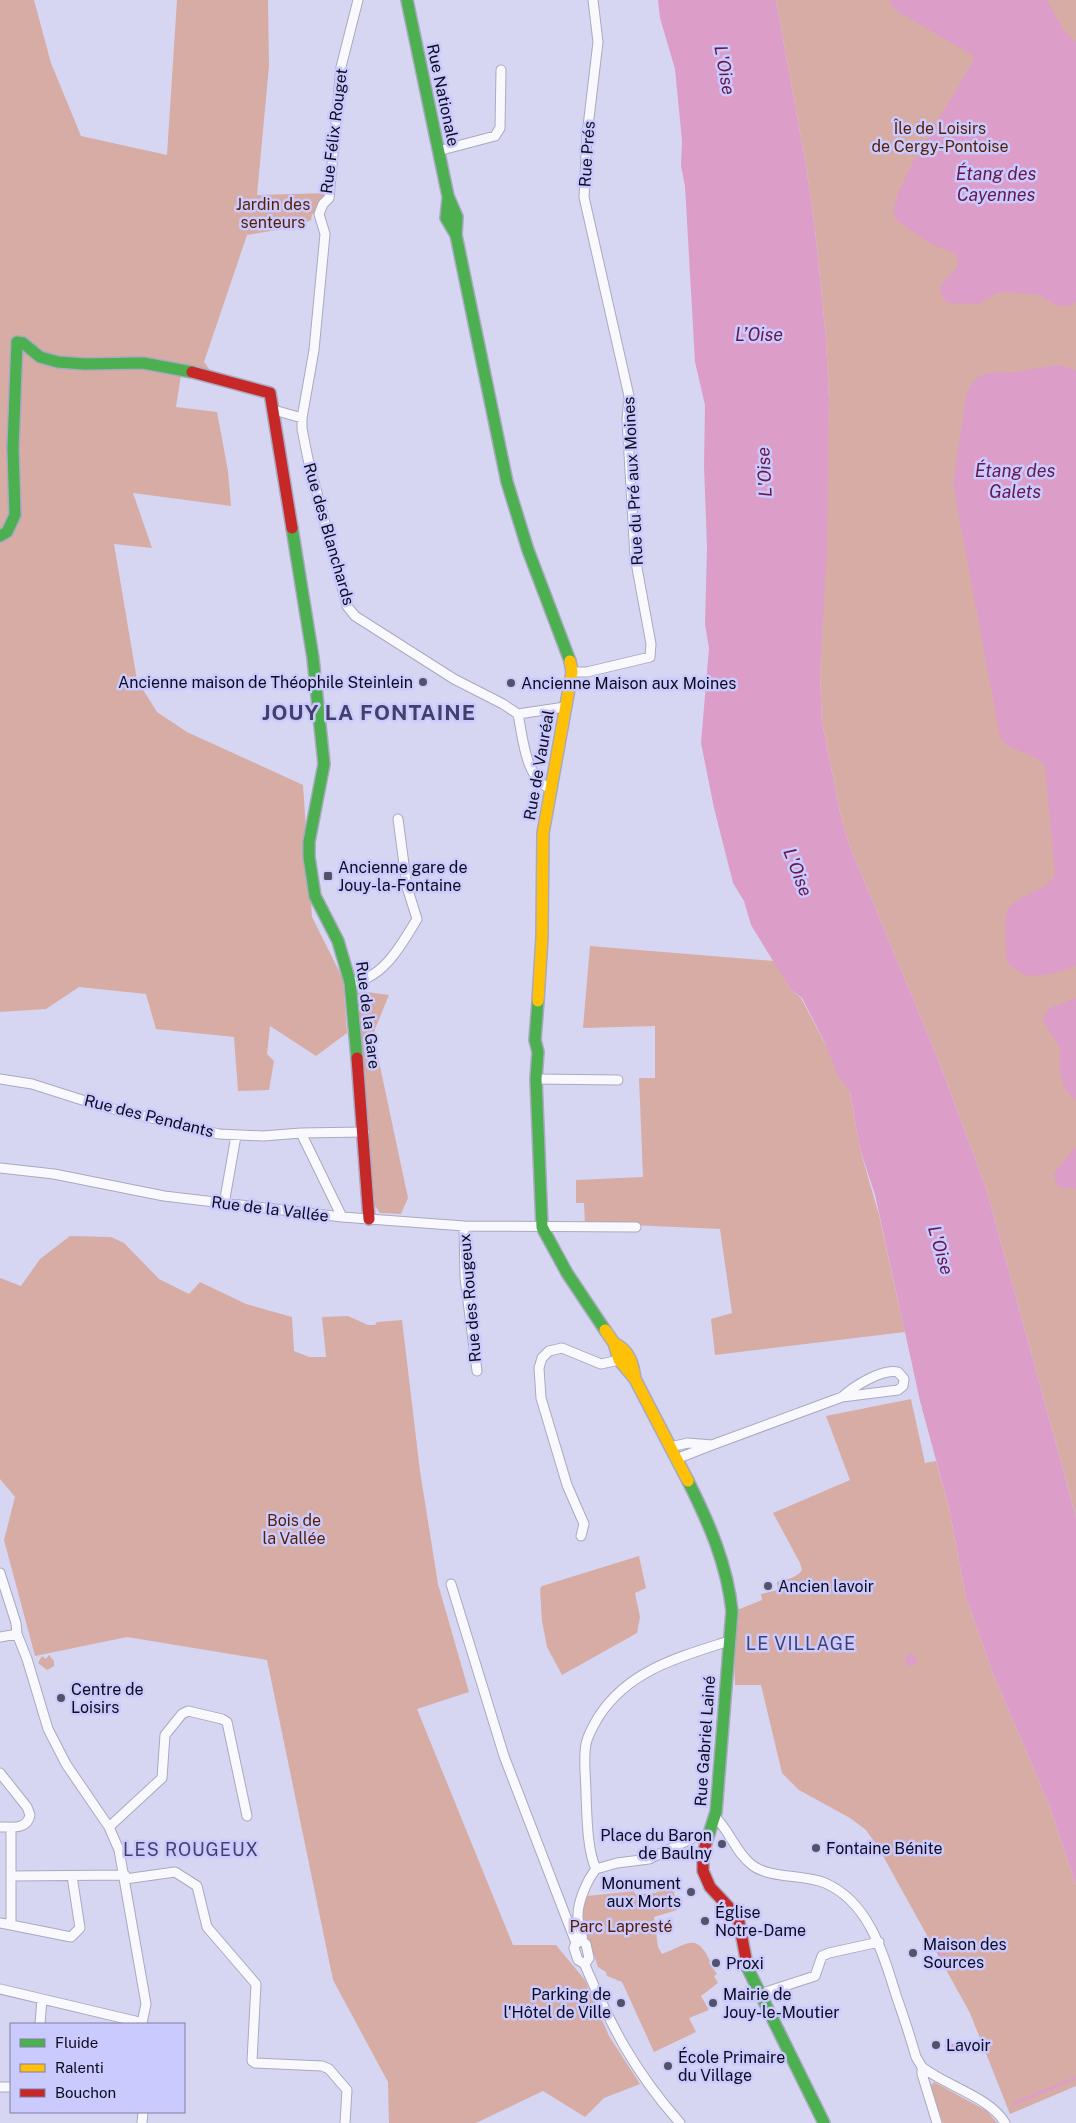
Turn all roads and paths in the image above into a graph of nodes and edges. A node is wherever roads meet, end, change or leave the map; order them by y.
1 (358, 0) edge
2 (407, 0) edge
3 (594, 0) edge
4 (501, 70) dead end
5 (438, 151) junction
6 (609, 306) joint
7 (317, 320) joint
8 (474, 322) joint
9 (274, 410) junction
10 (302, 418) junction
11 (0, 536) edge
12 (572, 672) junction
13 (565, 707) junction
14 (518, 714) junction
15 (550, 790) junction
16 (398, 819) dead end
17 (350, 982) junction
18 (0, 1079) edge
19 (536, 1079) junction
20 (618, 1080) dead end
21 (364, 1132) junction
22 (301, 1133) junction
23 (236, 1136) junction
24 (0, 1168) edge
25 (224, 1204) junction
26 (342, 1217) junction
27 (369, 1219) junction
28 (464, 1226) junction
29 (542, 1227) junction
30 (636, 1227) dead end
31 (614, 1343) junction
32 (619, 1360) junction
33 (477, 1371) dead end
34 (635, 1379) junction
35 (842, 1397) junction
36 (712, 1445) junction
37 (670, 1447) junction
38 (676, 1459) junction
39 (581, 1536) dead end
40 (0, 1573) edge
41 (452, 1584) dead end
42 (17, 1634) junction
43 (0, 1637) edge
44 (729, 1642) junction
45 (0, 1773) edge
46 (248, 1816) dead end
47 (715, 1817) junction
48 (109, 1826) junction
49 (0, 1827) edge
50 (11, 1827) junction
51 (707, 1839) junction
52 (596, 1869) junction
53 (11, 1876) junction
54 (72, 1876) junction
55 (125, 1877) junction
56 (0, 1923) edge
57 (11, 1925) junction
58 (579, 1942) junction
59 (879, 1942) junction
60 (0, 1989) edge
61 (760, 1994) junction
62 (42, 1999) junction
63 (40, 2023) edge
64 (138, 2023) edge
65 (142, 2023) edge
66 (922, 2067) junction
67 (345, 2123) edge
68 (680, 2123) edge
69 (824, 2123) edge
70 (937, 2123) edge
71 (1005, 2123) edge

1 - 7 street, Rue Félix Rouget
2 - 5 street, Rue Nationale
3 - 6 street, Rue Prés
4 - 5 street
5 - 8 street, Rue Nationale
6 - 12 street, Rue du Pré aux Moines
7 - 10 street, Rue des Blanchards
8 - 12 street, Rue de Vauréal
9 - 10 street
9 - 11 street, Rue de la Gare
9 - 17 street, Rue de la Gare
10 - 14 street, Rue des Blanchards
12 - 13 street, Rue de Vauréal
13 - 14 street
13 - 15 street, Rue de Vauréal
14 - 15 street
15 - 19 street, Rue de Vauréal
16 - 17 street
17 - 21 street, Rue de la Gare
18 - 23 street, Rue des Pendants
19 - 20 street
19 - 29 street, Rue de Vauréal
21 - 22 street, Rue des Pendants
21 - 27 street, Rue de la Gare
22 - 23 street, Rue des Pendants
22 - 26 street
23 - 25 street
24 - 25 street, Rue de la Vallée
25 - 26 street, Rue de la Vallée
26 - 27 street, Rue de la Vallée
27 - 28 street, Rue de la Vallée
28 - 29 street, Rue de la Vallée
28 - 33 street, Rue des Rougeux
29 - 30 street, Rue de la Vallée
29 - 31 street, Rue Gabriel Lainé
31 - 32 street, Rue Gabriel Lainé
31 - 34 street, Rue Gabriel Lainé
32 - 34 street, Rue Gabriel Lainé
32 - 39 street
34 - 37 street, Rue Gabriel Lainé
35 - 35 street
35 - 36 street
36 - 37 street
36 - 38 street
37 - 38 street, Rue Gabriel Lainé
38 - 44 street, Rue Gabriel Lainé
40 - 42 street
41 - 58 street
42 - 43 street
42 - 48 street
44 - 47 street, Rue Gabriel Lainé
44 - 52 street
45 - 50 street
46 - 48 street
47 - 51 street, Rue Gabriel Lainé
47 - 59 street
48 - 55 street
49 - 50 street
50 - 53 street
51 - 52 street
51 - 61 street, Rue Gabriel Lainé
52 - 58 street
53 - 54 street
53 - 57 street
54 - 55 street
54 - 57 street
55 - 65 street
55 - 67 street
56 - 57 street
58 - 68 street
59 - 61 street
59 - 66 street
60 - 62 street
61 - 69 street, Rue Gabriel Lainé
62 - 63 street
62 - 64 street
66 - 70 street
66 - 71 street

